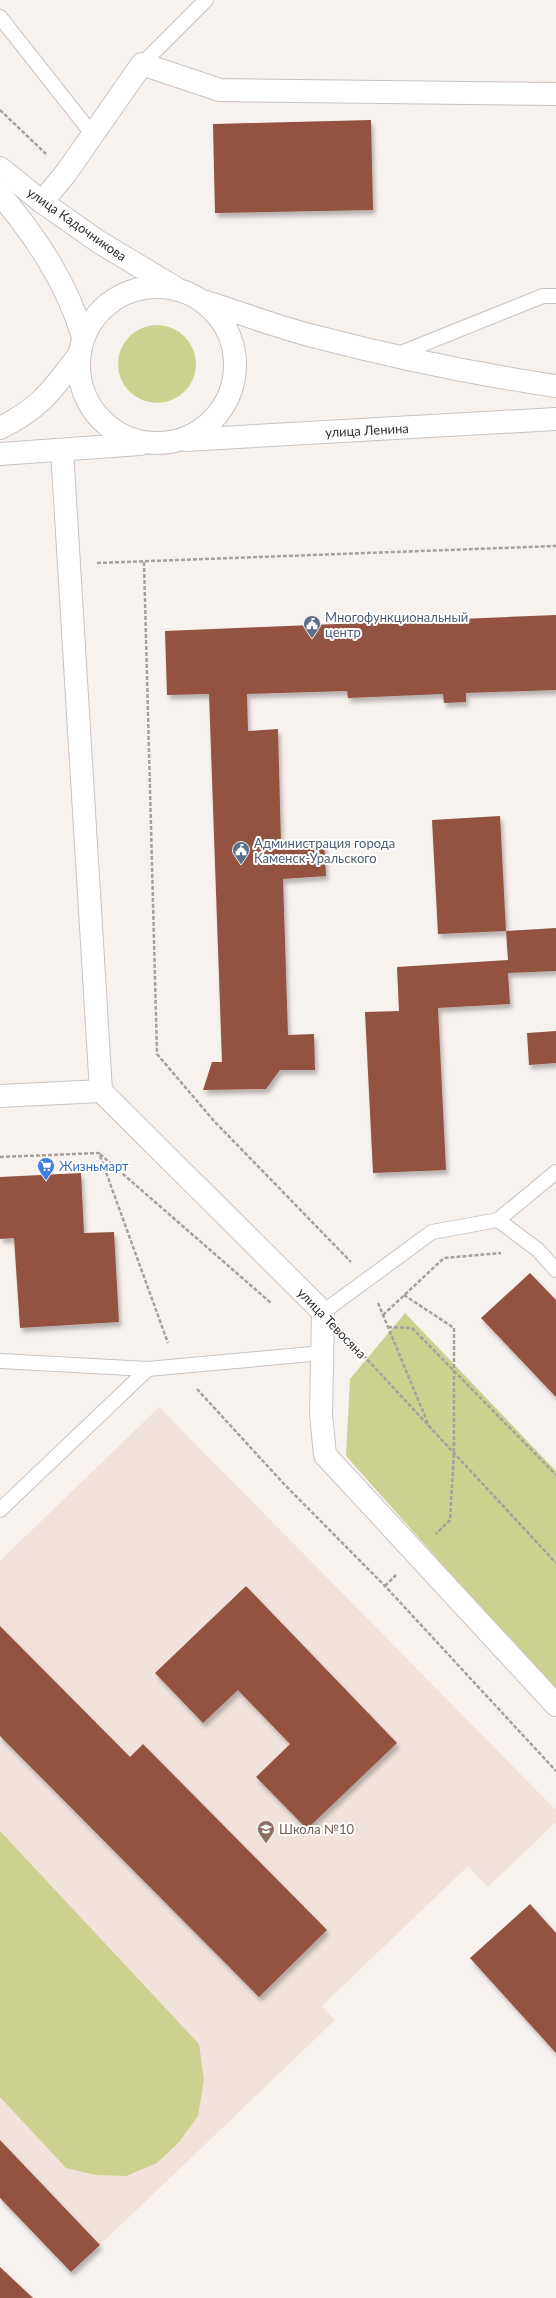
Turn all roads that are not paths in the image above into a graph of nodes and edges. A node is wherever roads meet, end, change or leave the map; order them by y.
1 (206, 0) edge
2 (0, 17) edge
3 (142, 64) junction
4 (556, 94) edge
5 (93, 135) junction
6 (0, 168) edge
7 (0, 194) edge
8 (42, 202) junction
9 (177, 289) junction
10 (556, 296) edge
11 (202, 301) junction
12 (81, 346) junction
13 (394, 356) junction
14 (556, 386) edge
15 (556, 420) edge
16 (0, 428) edge
17 (170, 442) junction
18 (62, 450) junction
19 (0, 454) edge
20 (101, 1091) junction
21 (0, 1096) edge
22 (556, 1172) edge
23 (498, 1220) junction
24 (556, 1270) edge
25 (323, 1312) junction
26 (323, 1353) junction
27 (0, 1361) edge
28 (148, 1369) junction
29 (0, 1510) edge
30 (556, 1705) edge

1 - 3 lane
2 - 5 lane
3 - 4 street
3 - 5 street
5 - 8 street
6 - 8 street, улица Кадочникова
7 - 12 street, улица Кадочникова
8 - 9 street, улица Кадочникова
9 - 11 street
9 - 12 street
10 - 13 lane
11 - 13 street
11 - 17 street
12 - 16 street
12 - 17 street
13 - 14 street
15 - 17 street, улица Ленина
17 - 18 street, улица Ленина
18 - 19 street, улица Ленина
18 - 20 street
20 - 21 street
20 - 25 street, улица Тевосяна
22 - 23 lane
23 - 24 lane
23 - 25 lane
25 - 26 street
26 - 28 lane
26 - 30 street
27 - 28 lane
28 - 29 lane

